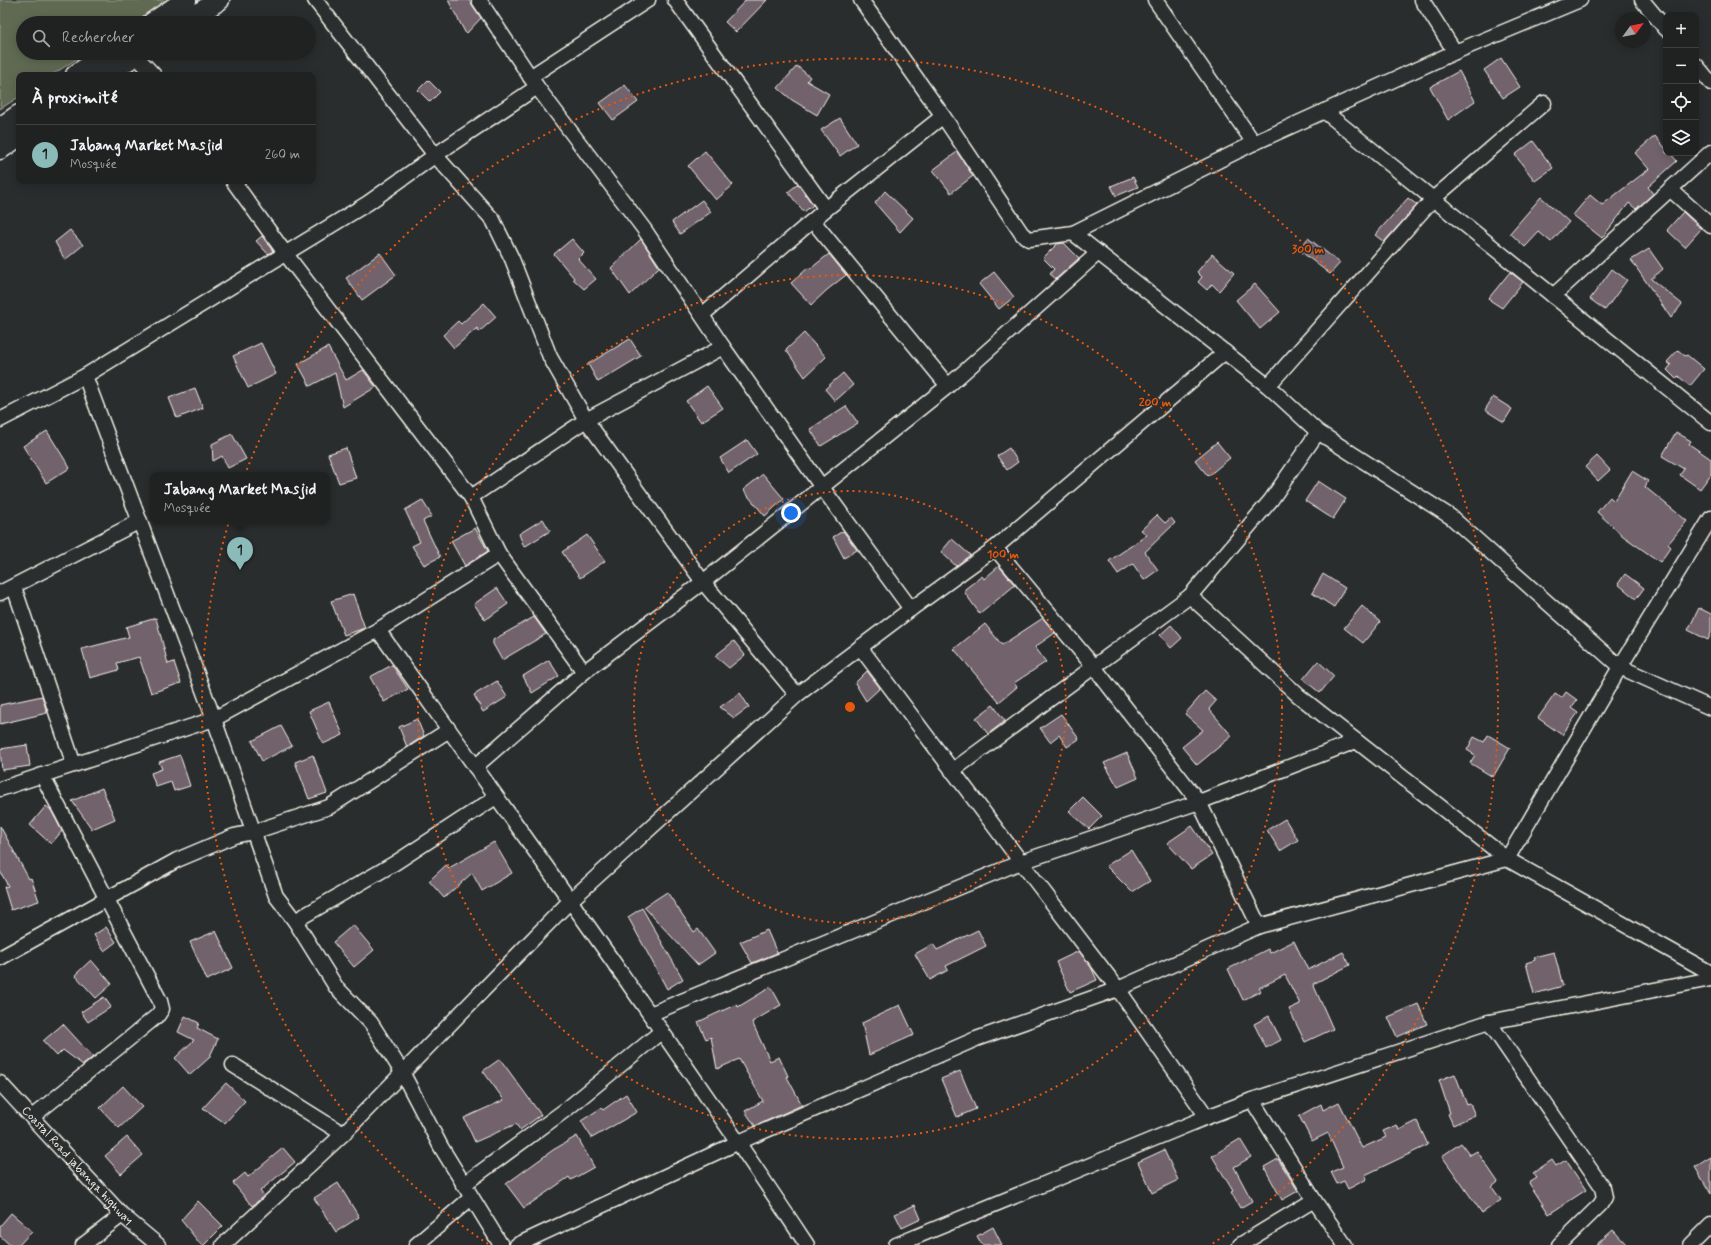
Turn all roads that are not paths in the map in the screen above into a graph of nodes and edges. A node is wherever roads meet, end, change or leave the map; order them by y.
1 (186, 0) edge
2 (219, 0) edge
3 (315, 0) edge
4 (479, 0) edge
5 (648, 0) edge
6 (675, 0) edge
7 (861, 0) edge
8 (1154, 0) edge
9 (1422, 0) edge
10 (1580, 0) edge
11 (1642, 0) edge
12 (162, 16) edge
13 (195, 16) edge
14 (1663, 25) edge
15 (1455, 52) junction
16 (98, 60) edge
17 (127, 60) edge
18 (141, 60) edge
19 (1699, 69) edge
20 (80, 72) edge
21 (110, 72) edge
22 (151, 72) edge
23 (534, 82) junction
24 (1711, 83) edge
25 (1544, 103) dead end
26 (1324, 111) junction
27 (943, 116) junction
28 (16, 117) edge
29 (0, 128) edge
30 (16, 138) edge
31 (1254, 143) junction
32 (0, 149) edge
33 (1711, 152) edge
34 (435, 156) junction
35 (235, 184) edge
36 (1670, 189) junction
37 (1433, 199) junction
38 (826, 209) junction
39 (813, 221) junction
40 (1711, 226) edge
41 (1073, 233) junction
42 (1098, 252) junction
43 (284, 253) junction
44 (1553, 296) junction
45 (702, 315) junction
46 (723, 346) junction
47 (1225, 352) junction
48 (85, 376) junction
49 (948, 386) junction
50 (1268, 386) junction
51 (0, 420) edge
52 (586, 420) junction
53 (1711, 423) edge
54 (1318, 432) junction
55 (821, 486) junction
56 (471, 497) junction
57 (1711, 518) edge
58 (140, 522) junction
59 (995, 548) junction
60 (499, 554) junction
61 (703, 582) junction
62 (14, 587) junction
63 (0, 593) edge
64 (1190, 596) junction
65 (911, 609) junction
66 (378, 630) junction
67 (860, 647) junction
68 (1094, 667) junction
69 (1620, 667) junction
70 (584, 672) junction
71 (797, 695) junction
72 (1711, 708) edge
73 (214, 719) junction
74 (449, 730) junction
75 (1356, 741) junction
76 (74, 764) junction
77 (475, 766) junction
78 (952, 771) junction
79 (42, 775) junction
80 (0, 789) edge
81 (496, 797) junction
82 (1199, 802) junction
83 (253, 832) junction
84 (1507, 859) junction
85 (1021, 862) junction
86 (107, 900) junction
87 (570, 901) junction
88 (295, 921) junction
89 (1259, 926) junction
90 (0, 958) edge
91 (1711, 973) edge
92 (1711, 979) edge
93 (1118, 989) junction
94 (650, 1014) junction
95 (1489, 1022) junction
96 (662, 1031) junction
97 (234, 1066) dead end
98 (402, 1072) junction
99 (0, 1083) edge
100 (1252, 1100) junction
101 (32, 1117) junction
102 (1208, 1117) junction
103 (343, 1134) junction
104 (739, 1142) junction
105 (463, 1185) junction
106 (471, 1198) junction
107 (1314, 1200) junction
108 (122, 1215) junction
109 (1708, 1234) edge
110 (83, 1245) edge
111 (158, 1245) edge
112 (223, 1245) edge
113 (416, 1245) edge
114 (501, 1245) edge
115 (517, 1245) edge
116 (807, 1245) edge
117 (896, 1245) edge
118 (1240, 1245) edge
119 (1345, 1245) edge
120 (1558, 1245) edge
121 (1691, 1245) edge

1 - 12 street
2 - 13 street
3 - 34 street
4 - 23 street
5 - 23 street
6 - 38 street
7 - 27 street
8 - 31 street
9 - 15 street
10 - 15 street
11 - 14 street
15 - 26 street
16 - 20 street
17 - 21 street
18 - 22 street
19 - 24 street
23 - 34 street
23 - 45 street
25 - 37 street
26 - 31 street
26 - 37 street
27 - 38 street
27 - 41 street
28 - 29 street
30 - 32 street
31 - 41 street
33 - 36 street
34 - 43 street
34 - 52 street
35 - 43 street
36 - 40 street
36 - 44 street
37 - 44 street
37 - 50 street
38 - 39 street
39 - 45 street
39 - 49 street
41 - 42 street
42 - 47 street
42 - 49 street
43 - 48 street
43 - 56 street
44 - 53 street
45 - 46 street
46 - 52 street
46 - 55 street
47 - 50 street
47 - 59 street
48 - 51 street
48 - 58 street
49 - 55 street
50 - 54 street
52 - 56 street
52 - 61 street
54 - 64 street
54 - 69 street
55 - 61 street
55 - 65 street
56 - 60 street
57 - 69 street
58 - 62 street
58 - 73 street
59 - 65 street
59 - 68 street
60 - 66 street
60 - 70 street
61 - 70 street
61 - 71 street
62 - 63 street
62 - 76 street
64 - 68 street
64 - 75 street
65 - 67 street
66 - 73 street
66 - 74 street
67 - 71 street
67 - 78 street
68 - 78 street
68 - 82 street
69 - 72 street
69 - 84 street
70 - 77 street
71 - 87 street
73 - 76 street
73 - 83 street
74 - 77 street
74 - 83 street
75 - 82 street
75 - 84 street
76 - 79 street
77 - 81 street
78 - 85 street
79 - 80 street
79 - 86 street
81 - 87 street
81 - 88 street
82 - 85 street
82 - 89 street
83 - 86 street
83 - 88 street
84 - 89 street
84 - 91 street
85 - 93 street
85 - 94 street
86 - 90 street
86 - 101 street
87 - 94 street
87 - 98 street
88 - 98 street
89 - 93 street
92 - 95 street
93 - 102 street
93 - 104 street
94 - 96 street
95 - 100 street
95 - 120 street
96 - 104 street
96 - 105 street
97 - 103 street
98 - 103 street
98 - 105 street
99 - 101 street, Coastal Road jabanga highway
100 - 102 street
100 - 107 street
101 - 108 street, Coastal Road jabanga highway
102 - 117 street
103 - 112 street
104 - 115 street
104 - 116 street
105 - 106 street
106 - 113 street
106 - 114 street
107 - 118 street
107 - 119 street
108 - 110 street
108 - 111 street, Coastal Road jabanga highway
109 - 121 street

